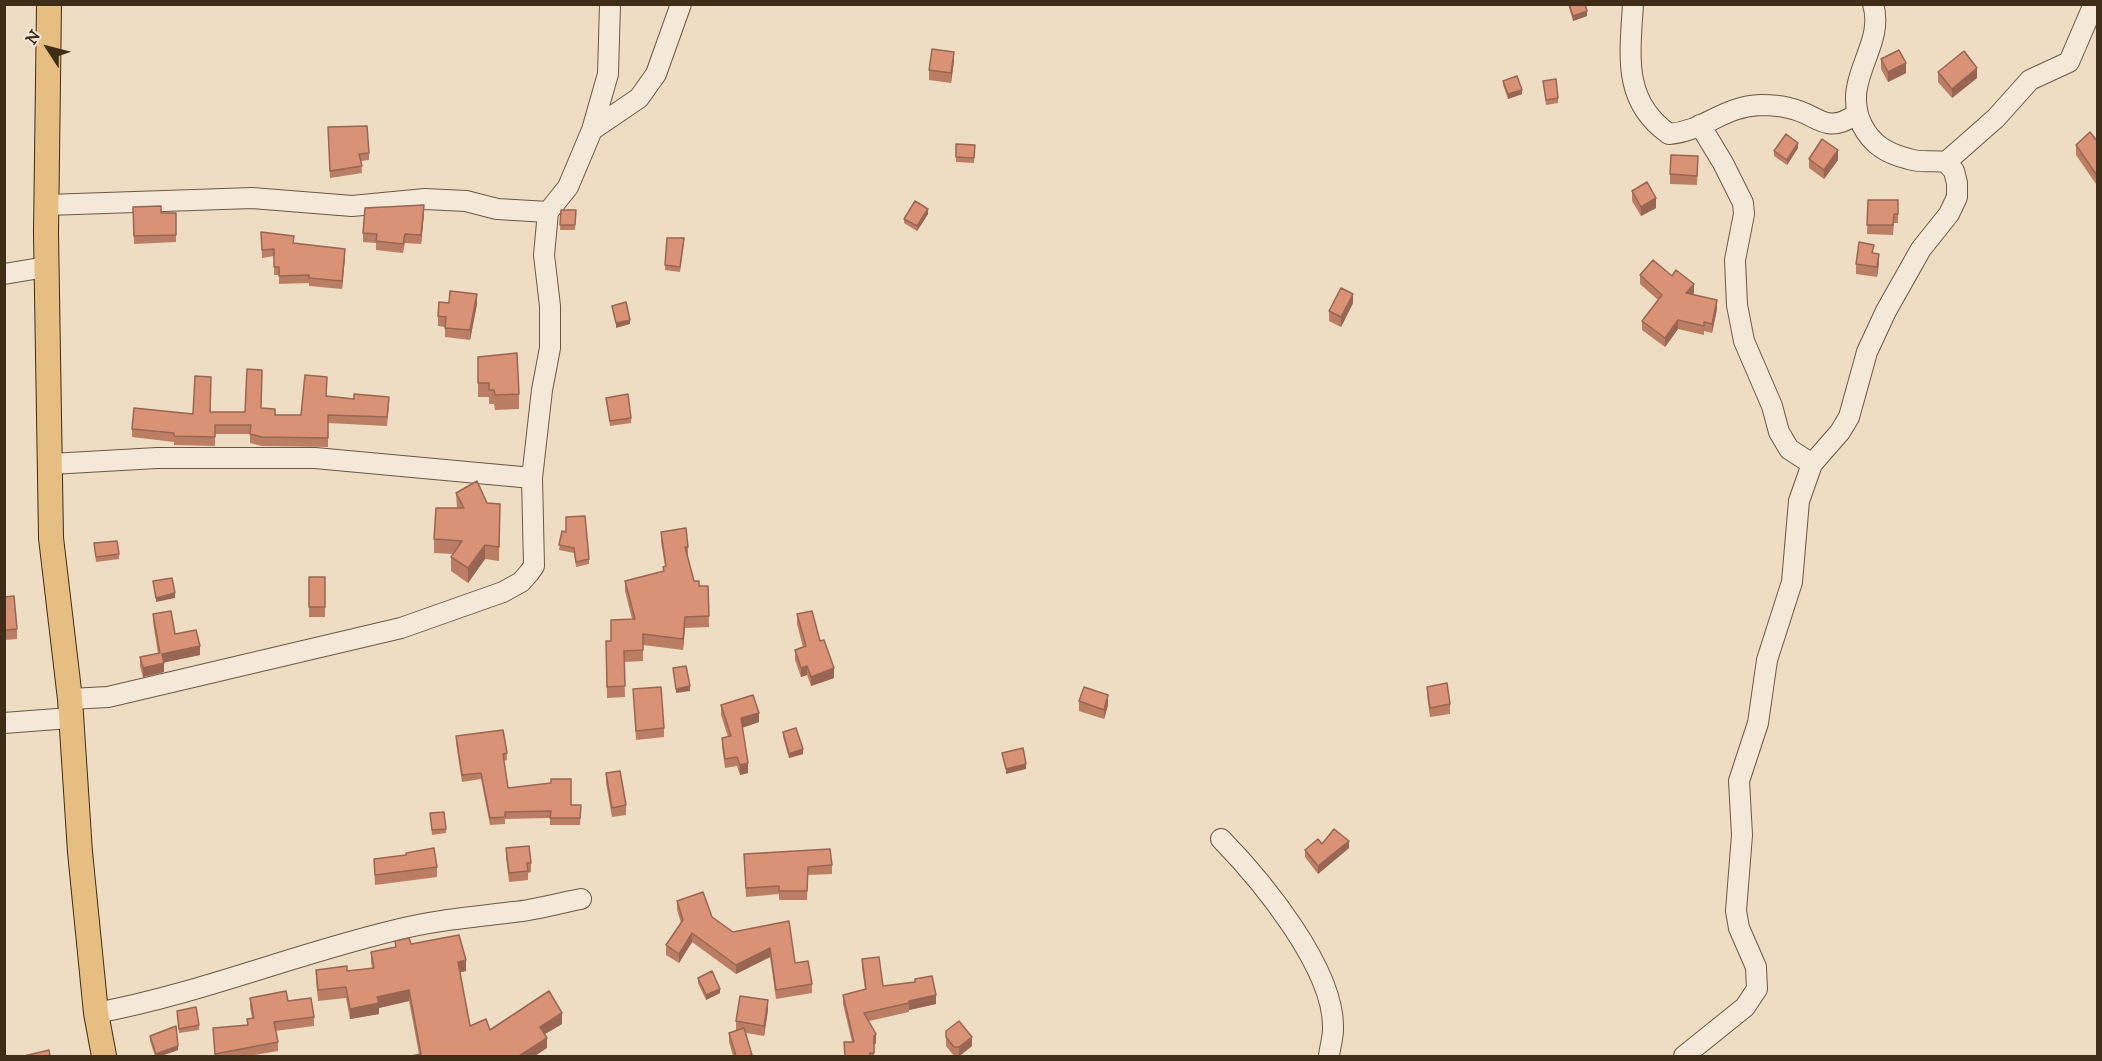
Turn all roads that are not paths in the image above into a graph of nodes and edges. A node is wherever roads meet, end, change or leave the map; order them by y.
1 (49, 4) edge
2 (610, 4) edge
3 (681, 4) edge
4 (1633, 4) edge
5 (1873, 4) edge
6 (2094, 14) edge
7 (1857, 114) junction
8 (1700, 125) junction
9 (592, 130) junction
10 (1946, 162) junction
11 (47, 205) junction
12 (548, 212) junction
13 (46, 267) junction
14 (4, 274) edge
15 (51, 464) junction
16 (1812, 464) junction
17 (532, 478) junction
18 (70, 709) junction
19 (4, 723) edge
20 (1221, 839) dead end
21 (581, 899) dead end
22 (96, 1013) junction
23 (104, 1056) edge
24 (1329, 1056) edge
25 (1684, 1056) edge

1 - 11 main road
2 - 9 street
3 - 9 street
4 - 8 street
5 - 7 street
6 - 10 street
7 - 8 street
7 - 10 street
8 - 16 street
9 - 12 street
10 - 16 street
11 - 12 street
11 - 13 main road
12 - 17 street
13 - 14 street
13 - 15 main road
15 - 17 street
15 - 18 main road
16 - 25 street
17 - 18 street
18 - 19 street
18 - 22 main road
20 - 24 street
21 - 22 street
22 - 23 main road

